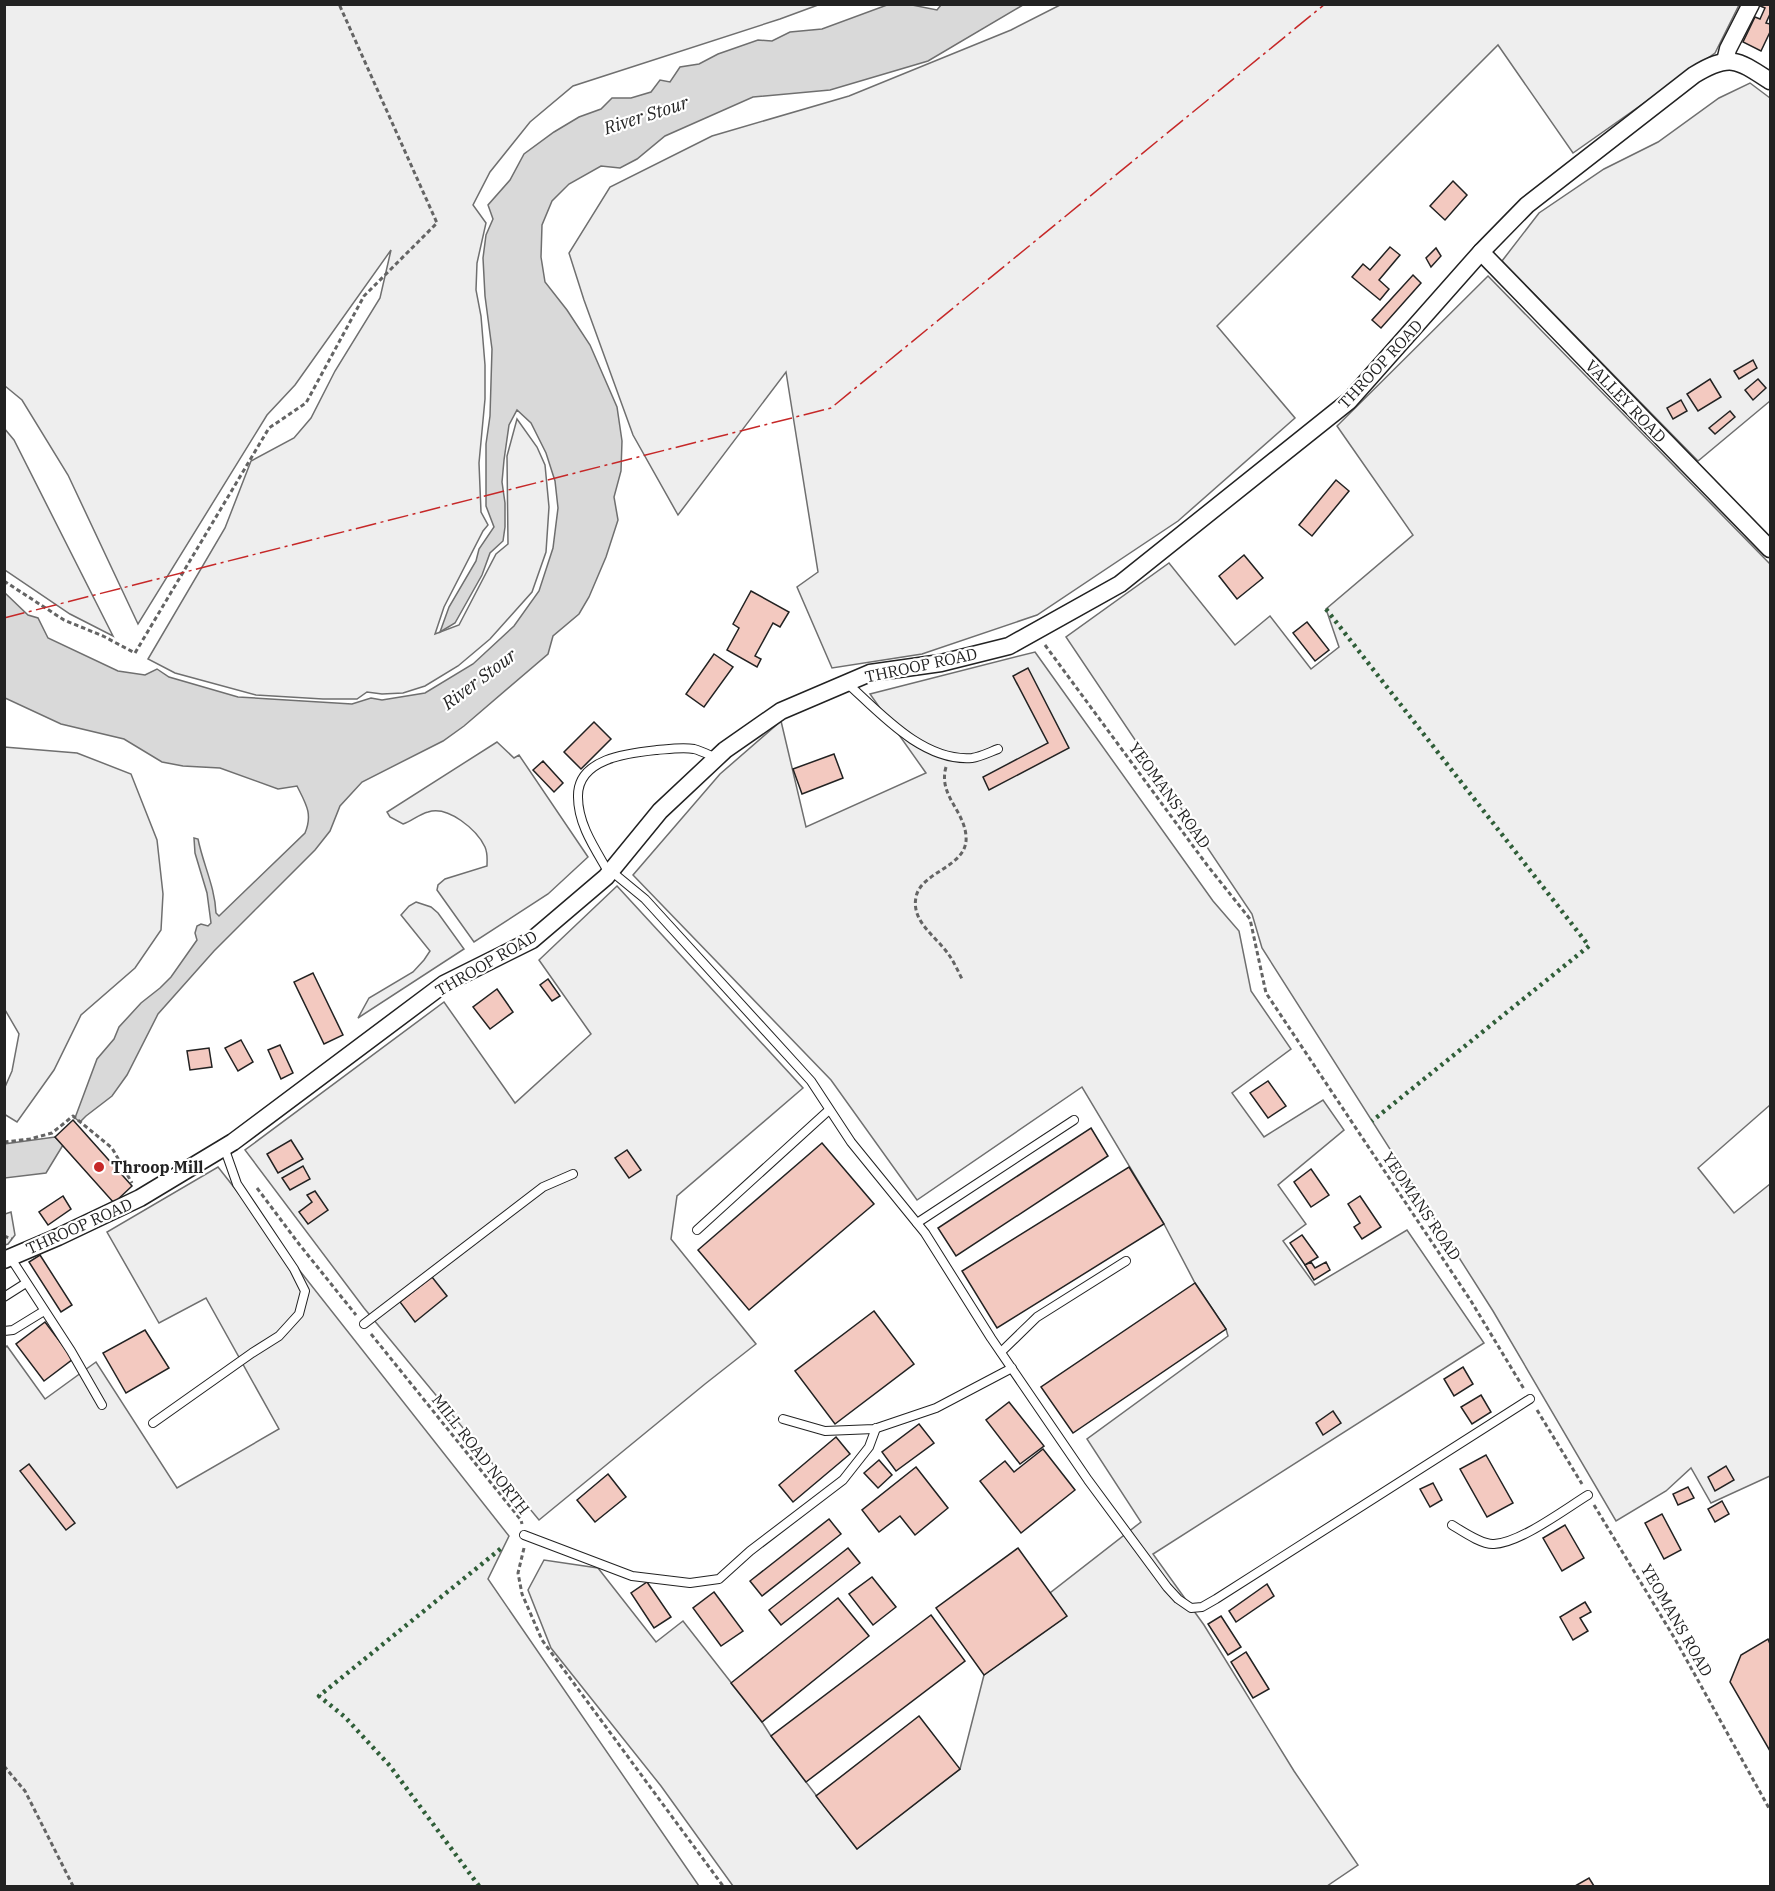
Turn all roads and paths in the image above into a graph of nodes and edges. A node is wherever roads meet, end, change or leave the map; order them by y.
1 (339, 4) edge
2 (1751, 4) edge
3 (1725, 61) junction
4 (1770, 81) edge
5 (1481, 252) junction
6 (1770, 549) edge
7 (4, 581) edge
8 (1035, 632) junction
9 (847, 683) junction
10 (998, 749) dead end
11 (949, 757) junction
12 (716, 758) junction
13 (610, 872) junction
14 (963, 979) dead end
15 (829, 1110) junction
16 (1074, 1120) dead end
17 (4, 1142) edge
18 (224, 1148) junction
19 (573, 1174) dead end
20 (251, 1180) dead end
21 (141, 1198) junction
22 (917, 1222) junction
23 (698, 1230) dead end
24 (7, 1258) edge
25 (1126, 1261) dead end
26 (26, 1283) junction
27 (4, 1297) edge
28 (44, 1311) junction
29 (364, 1324) junction
30 (4, 1331) edge
31 (1001, 1352) junction
32 (1012, 1368) junction
33 (1530, 1399) junction
34 (102, 1405) dead end
35 (783, 1419) dead end
36 (153, 1424) dead end
37 (876, 1428) junction
38 (1588, 1495) junction
39 (1452, 1525) dead end
40 (524, 1535) junction
41 (4, 1766) edge
42 (1770, 1810) edge
43 (73, 1887) edge
44 (723, 1887) edge

1 - 7 path
2 - 3 street
3 - 4 street
3 - 5 street, THROOP ROAD
5 - 6 street, VALLEY ROAD
5 - 8 street, THROOP ROAD
8 - 9 street, THROOP ROAD
8 - 33 path, YEOMANS ROAD
9 - 11 lane
9 - 12 street, THROOP ROAD
10 - 11 lane
11 - 14 path
12 - 13 street, THROOP ROAD
12 - 13 lane
13 - 15 lane
13 - 18 street, THROOP ROAD
15 - 22 lane
15 - 23 lane
16 - 22 lane
17 - 21 path
18 - 21 street, THROOP ROAD
18 - 36 lane
19 - 29 lane
20 - 29 path, MILL ROAD NORTH
21 - 24 street, THROOP ROAD
22 - 31 lane
24 - 26 lane
25 - 31 lane
26 - 27 lane
26 - 28 lane
28 - 30 lane
28 - 34 lane
29 - 40 path, MILL ROAD NORTH
31 - 32 lane
32 - 33 lane
32 - 37 lane
33 - 38 path, YEOMANS ROAD
35 - 37 lane
37 - 40 lane
38 - 39 lane
38 - 42 path, YEOMANS ROAD
40 - 44 path, MILL ROAD NORTH
41 - 43 path

